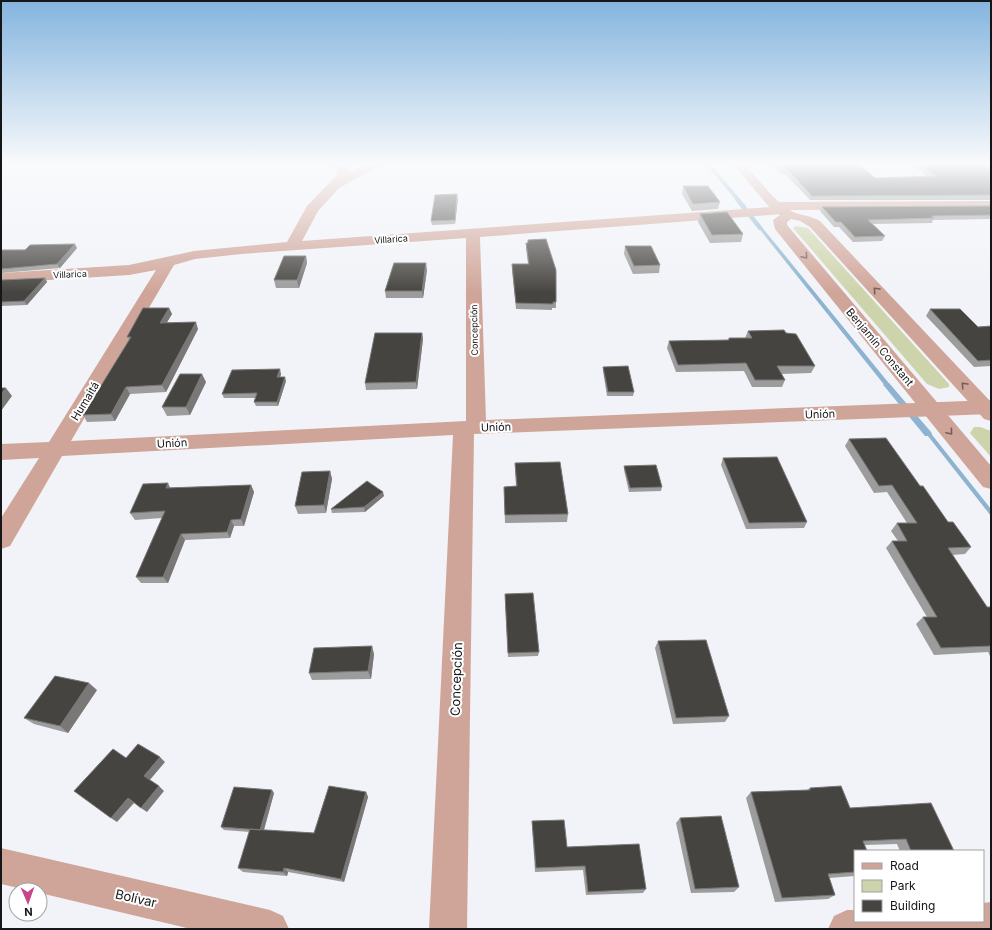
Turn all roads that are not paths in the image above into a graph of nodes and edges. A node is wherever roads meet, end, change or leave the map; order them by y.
1 (314, 206) edge
2 (779, 206) edge
3 (932, 206) edge
4 (782, 210) junction
5 (473, 233) junction
6 (292, 246) junction
7 (169, 261) junction
8 (8, 277) edge
9 (1, 293) edge
10 (932, 409) junction
11 (989, 409) edge
12 (470, 428) junction
13 (56, 449) junction
14 (1, 452) edge
15 (991, 481) edge
16 (1, 539) edge
17 (1, 866) edge
18 (973, 922) edge
19 (270, 929) edge
20 (448, 929) edge
21 (847, 929) edge

1 - 6 street
2 - 4 street
3 - 4 street, Villarica
4 - 5 street, Villarica
4 -> 10 street, Benjamín Constant
11 -> 4 street
5 - 6 street, Villarica
5 - 12 street, Concepción
6 - 7 street, Villarica
7 - 8 street, Villarica
7 - 13 street, Humaitá
8 - 9 street
10 - 11 street, Unión
10 - 12 street, Unión
10 -> 15 street, Benjamín Constant
12 - 13 street, Unión
12 - 20 street, Concepción
13 - 14 street, Unión
13 - 16 street, Humaitá
17 - 19 street, Bolívar
18 - 21 street

